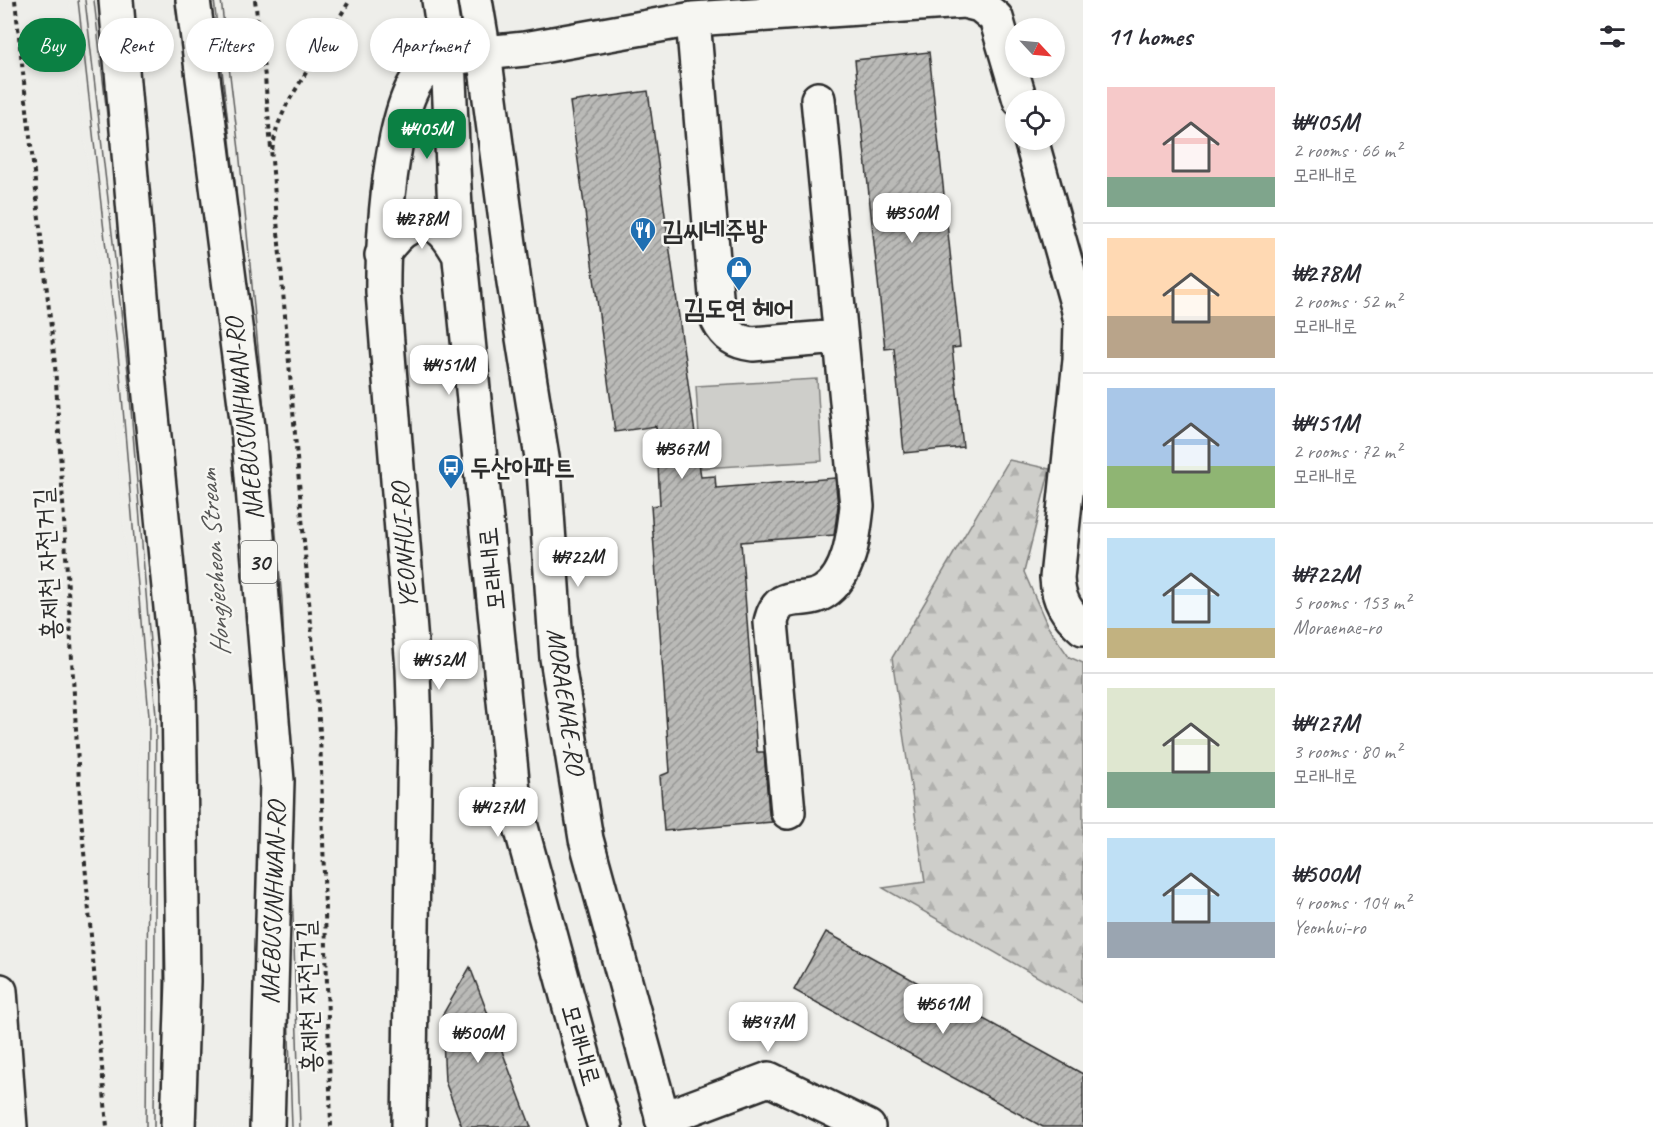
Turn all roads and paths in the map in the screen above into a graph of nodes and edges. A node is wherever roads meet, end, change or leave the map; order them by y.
1 (15, 0) edge
2 (116, 0) edge
3 (193, 0) edge
4 (255, 0) edge
5 (350, 0) edge
6 (439, 0) edge
7 (475, 0) edge
8 (442, 18) edge
9 (478, 18) edge
10 (693, 19) junction
11 (490, 52) edge
12 (424, 72) edge
13 (449, 72) edge
14 (486, 72) edge
15 (1017, 90) edge
16 (818, 99) dead end
17 (1034, 150) edge
18 (271, 155) junction
19 (382, 255) junction
20 (460, 256) junction
21 (840, 337) junction
22 (1083, 628) edge
23 (788, 812) dead end
24 (0, 991) edge
25 (663, 1123) edge
26 (10, 1127) edge
27 (108, 1127) edge
28 (178, 1127) edge
29 (267, 1127) edge
30 (331, 1127) edge
31 (409, 1127) edge
32 (605, 1127) edge
33 (868, 1127) edge

1 - 27 path, 홍제천 자전거길
2 - 28 main road
3 - 29 main road, NAEBUSUNHWAN-RO / 30
4 - 18 path, 홍제천 자전거길
5 - 18 path
6 - 8 main road, 모래내로
7 - 9 main road, MORAENAE-RO
10 - 11 main road
10 - 15 main road
10 - 21 main road
12 - 19 main road, YEONHUI-RO
13 - 20 main road, 모래내로
14 - 25 main road, MORAENAE-RO
16 - 21 main road
17 - 22 main road
18 - 30 path, 홍제천 자전거길
19 - 20 main road
19 - 31 main road, YEONHUI-RO
20 - 32 main road, 모래내로
21 - 23 main road
24 - 26 main road
25 - 33 main road

